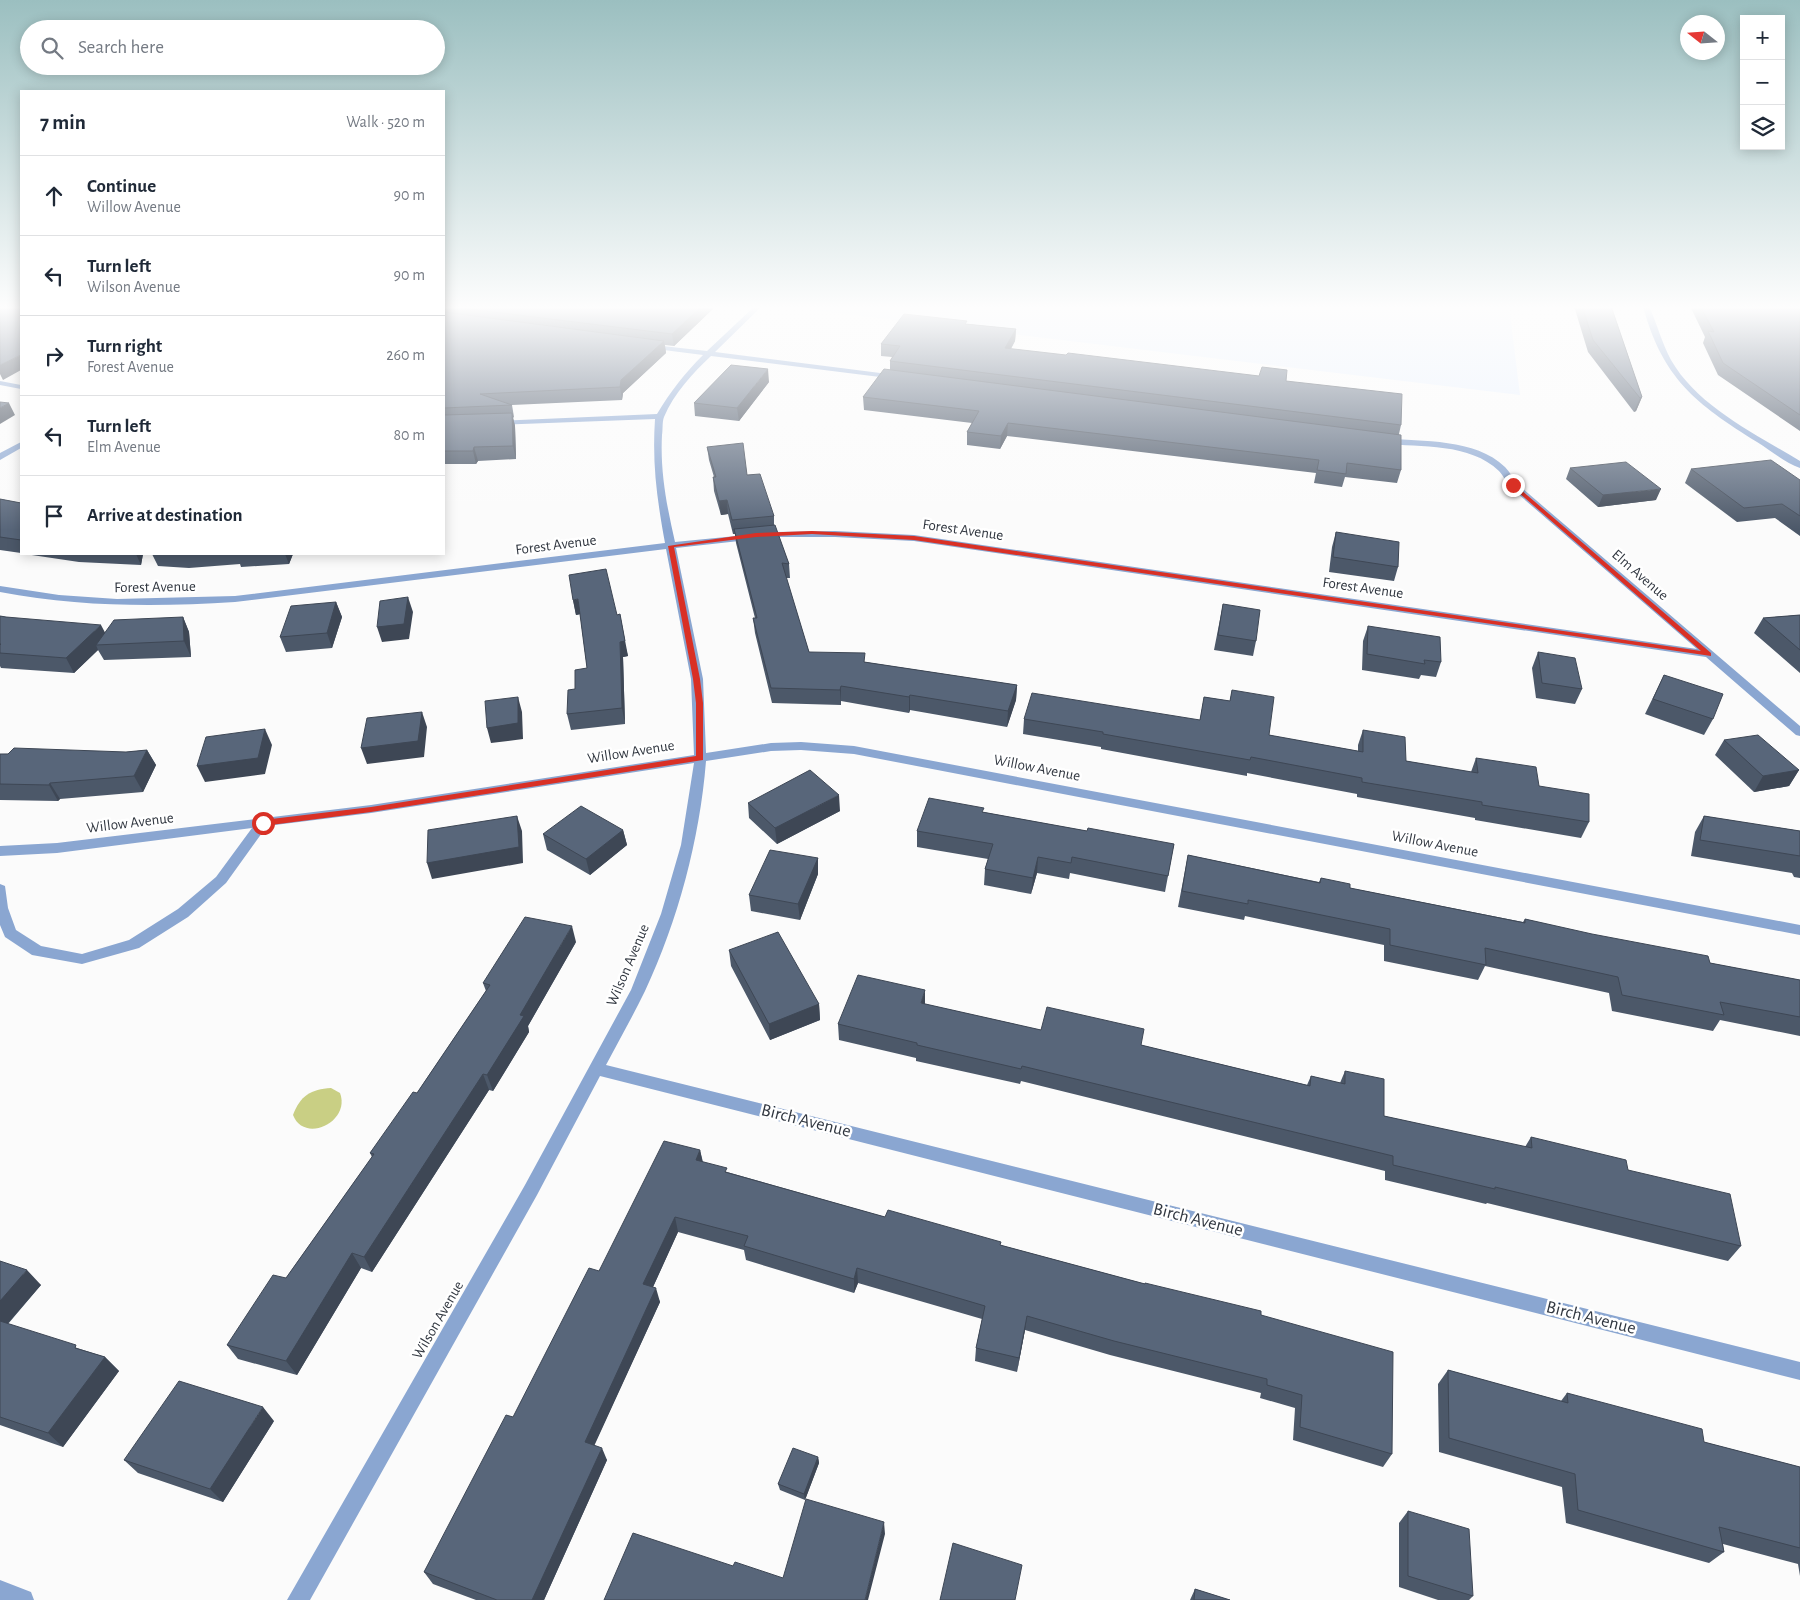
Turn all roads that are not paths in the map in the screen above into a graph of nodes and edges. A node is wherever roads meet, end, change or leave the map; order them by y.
1 (683, 381) edge
2 (1683, 381) edge
3 (0, 383) edge
4 (20, 387) edge
5 (660, 416) junction
6 (492, 423) edge
7 (1376, 440) edge
8 (20, 446) edge
9 (0, 457) edge
10 (1800, 465) edge
11 (671, 546) junction
12 (0, 590) edge
13 (1709, 654) junction
14 (1800, 732) edge
15 (700, 758) junction
16 (263, 823) junction
17 (0, 851) edge
18 (0, 890) edge
19 (1800, 930) edge
20 (597, 1069) junction
21 (1800, 1371) edge
22 (0, 1591) edge
23 (23, 1600) edge
24 (298, 1600) edge

1 - 5 street, Wilson Avenue
2 - 10 street
3 - 4 street
5 - 6 street
5 - 11 street, Wilson Avenue
7 - 13 street, Elm Avenue
8 - 9 street
11 - 12 street, Forest Avenue
11 - 13 street, Forest Avenue
11 - 15 street, Wilson Avenue
13 - 14 street, Elm Avenue
15 - 16 street, Willow Avenue
15 - 19 street, Willow Avenue
15 - 20 street, Wilson Avenue
16 - 17 street, Willow Avenue
16 - 18 street
20 - 21 street, Birch Avenue
20 - 24 street, Wilson Avenue
22 - 23 street

